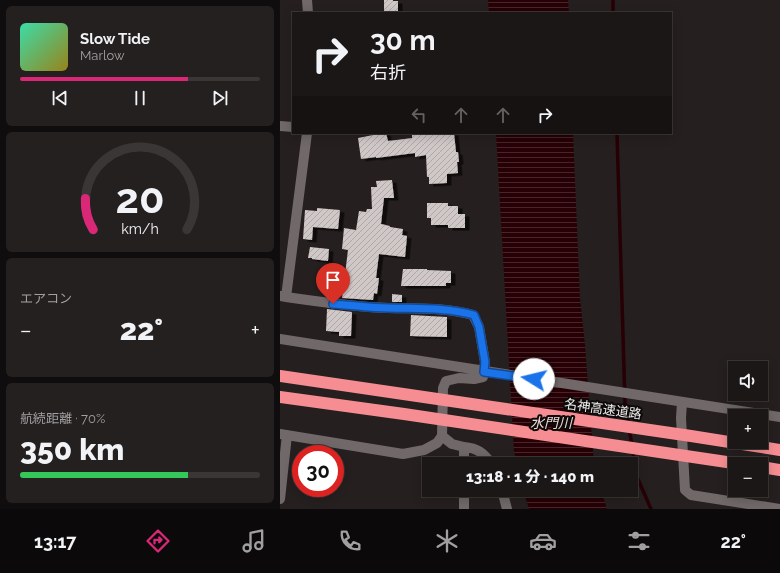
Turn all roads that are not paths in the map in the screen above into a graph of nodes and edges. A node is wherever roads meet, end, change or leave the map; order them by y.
1 (307, 0) edge
2 (308, 12) edge
3 (280, 126) edge
4 (292, 127) edge
5 (307, 134) edge
6 (283, 297) edge
7 (280, 339) edge
8 (484, 372) junction
9 (280, 376) edge
10 (280, 396) edge
11 (682, 402) junction
12 (780, 417) edge
13 (284, 434) edge
14 (442, 436) junction
15 (464, 447) junction
16 (780, 450) edge
17 (464, 457) edge
18 (486, 457) edge
19 (728, 462) edge
20 (768, 468) edge
21 (780, 470) edge
22 (464, 497) edge
23 (504, 497) edge
24 (280, 499) edge
25 (464, 509) edge
26 (507, 509) edge
27 (780, 509) edge

1 - 2 street
3 - 4 street
5 - 6 street
6 - 8 street
7 - 8 street
8 - 11 street
8 - 14 street
9 - 16 highway, 名神高速道路
10 - 19 highway
11 - 12 street
11 - 27 street
13 - 14 street
13 - 24 street
14 - 15 street
15 - 17 street
15 - 18 street
20 - 21 highway
22 - 25 street
23 - 26 street

